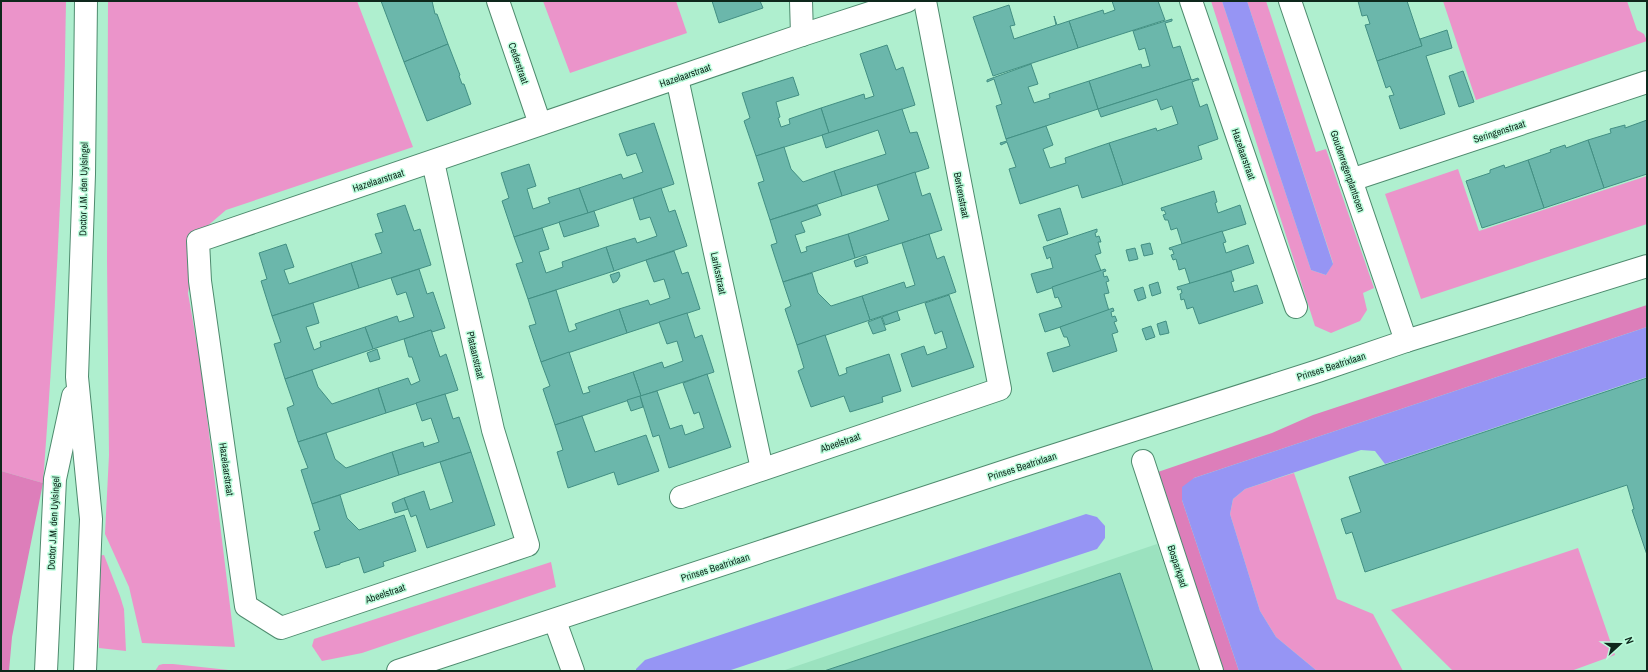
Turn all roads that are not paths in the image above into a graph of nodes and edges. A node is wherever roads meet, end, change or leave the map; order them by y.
1 (86, 1) edge
2 (498, 1) edge
3 (801, 1) edge
4 (907, 1) edge
5 (925, 1) edge
6 (1191, 1) edge
7 (1290, 1) edge
8 (802, 35) junction
9 (676, 78) junction
10 (1647, 82) edge
11 (540, 124) junction
12 (433, 162) junction
13 (1351, 180) junction
14 (1647, 266) edge
15 (1296, 307) dead end
16 (1406, 341) junction
17 (77, 377) junction
18 (1000, 389) joint
19 (1143, 461) dead end
20 (762, 469) junction
21 (681, 496) dead end
22 (528, 545) joint
23 (246, 606) joint
24 (555, 620) junction
25 (46, 671) edge
26 (85, 671) edge
27 (399, 671) edge
28 (573, 671) edge
29 (1212, 671) edge

1 - 17 street, Doctor J.M. den Uylsingel
2 - 11 street, Cederstraat
3 - 8 street
4 - 8 street, Hazelaarstraat
5 - 18 street, Berkenstraat
6 - 15 street, Hazelaarstraat
7 - 13 street, Goudenregenplantsoen
8 - 9 street, Hazelaarstraat
9 - 11 street, Hazelaarstraat
9 - 20 street, Lariksstraat
10 - 13 street, Seringenstraat
11 - 12 street, Hazelaarstraat
12 - 22 street, Plataanstraat
12 - 23 street, Hazelaarstraat
13 - 16 street, Goudenregenplantsoen
14 - 16 street, Prinses Beatrixlaan
16 - 24 street, Prinses Beatrixlaan
17 - 25 street, Doctor J.M. den Uylsingel
17 - 26 street, Doctor J.M. den Uylsingel
18 - 20 street, Abeelstraat
19 - 29 street, Bosparkpad
20 - 21 street, Abeelstraat
22 - 23 street, Abeelstraat
24 - 27 street, Prinses Beatrixlaan
24 - 28 street

